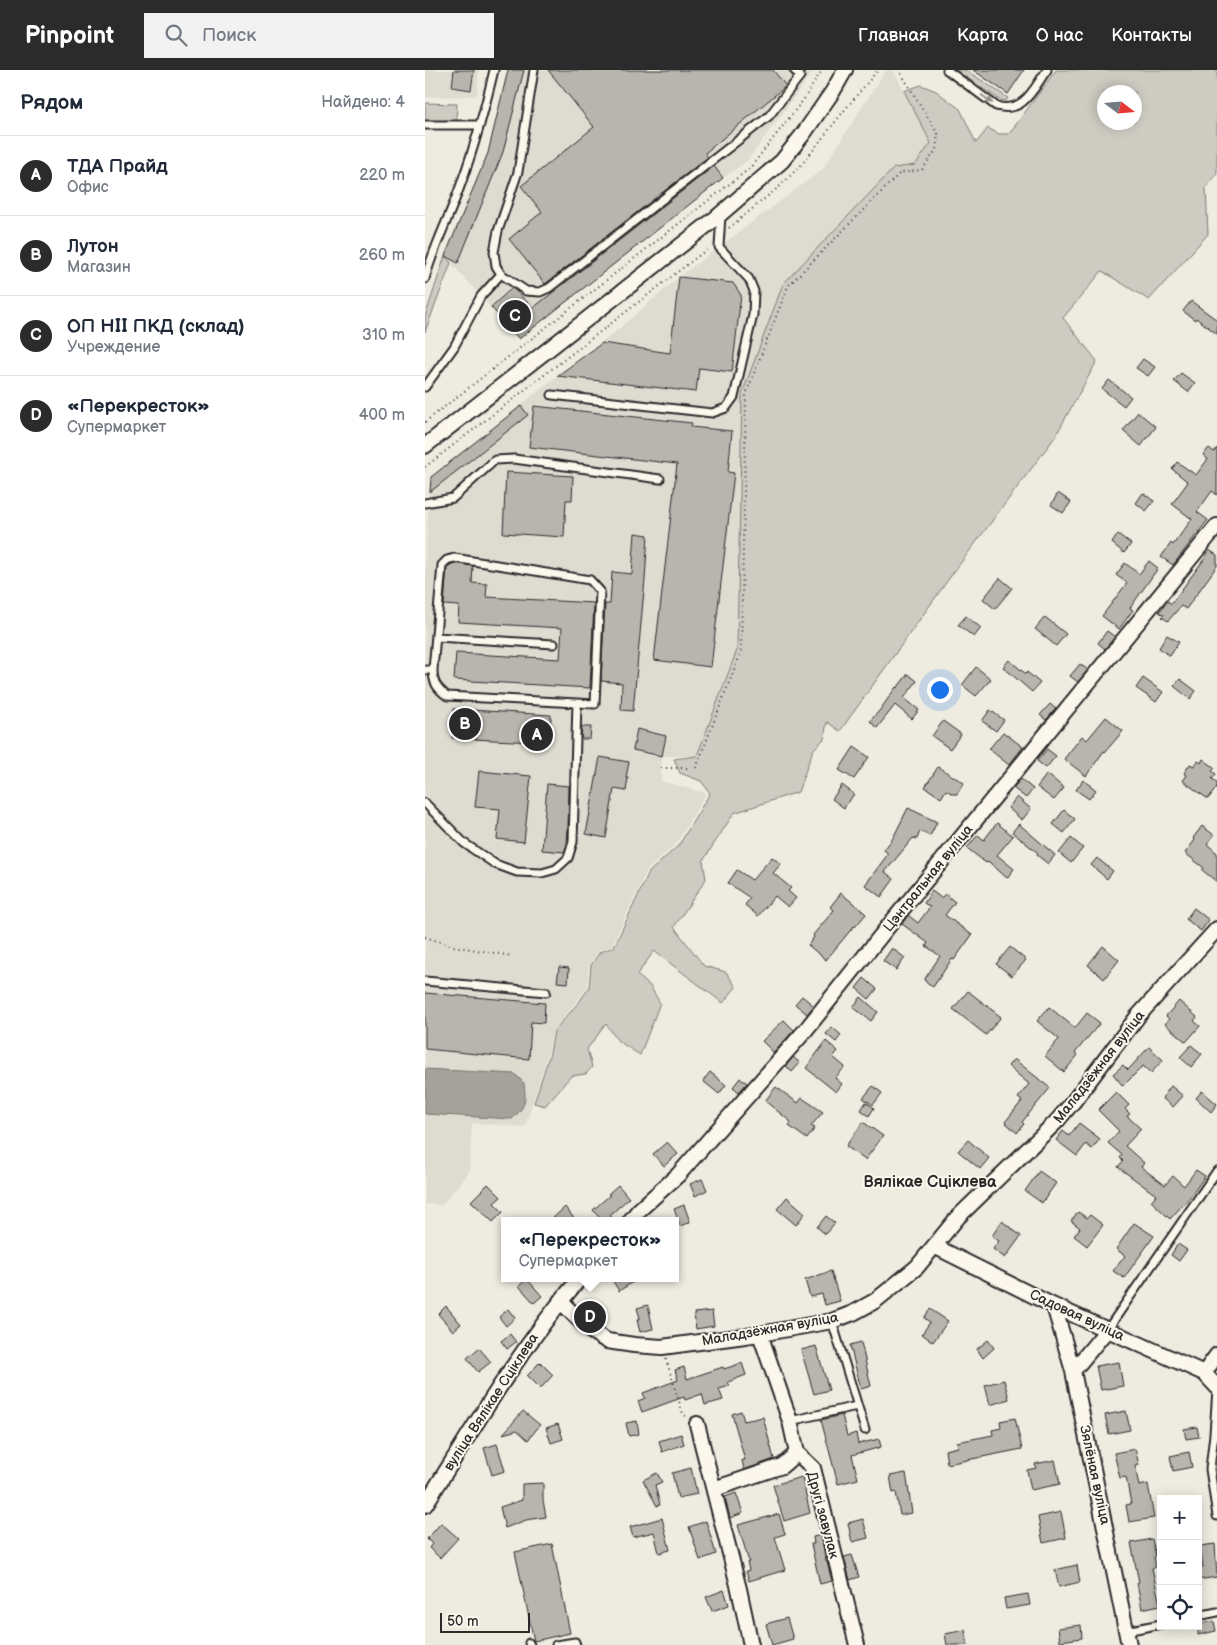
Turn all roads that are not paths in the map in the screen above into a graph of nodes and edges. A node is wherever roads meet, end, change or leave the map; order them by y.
1 (494, 70) edge
2 (534, 70) edge
3 (794, 70) edge
4 (845, 70) edge
5 (947, 70) edge
6 (1047, 70) edge
7 (425, 124) edge
8 (480, 125) junction
9 (721, 214) junction
10 (501, 274) junction
11 (425, 279) edge
12 (425, 387) edge
13 (552, 395) dead end
14 (425, 446) edge
15 (660, 479) dead end
16 (425, 503) edge
17 (1217, 526) edge
18 (436, 637) junction
19 (554, 644) dead end
20 (425, 670) edge
21 (433, 670) junction
22 (577, 703) junction
23 (425, 803) edge
24 (1217, 929) edge
25 (425, 981) edge
26 (546, 992) dead end
27 (1217, 1171) edge
28 (633, 1217) edge
29 (934, 1246) junction
30 (577, 1282) edge
31 (560, 1301) junction
32 (1055, 1306) junction
33 (832, 1321) junction
34 (1107, 1330) junction
35 (760, 1334) junction
36 (1217, 1355) edge
37 (1073, 1371) junction
38 (1204, 1373) junction
39 (1217, 1388) edge
40 (857, 1406) junction
41 (790, 1421) junction
42 (697, 1424) road end
43 (865, 1430) dead end
44 (797, 1453) junction
45 (714, 1489) junction
46 (425, 1504) edge
47 (1217, 1516) edge
48 (1217, 1612) edge
49 (1202, 1615) edge
50 (1157, 1626) edge
51 (1128, 1638) edge
52 (556, 1645) edge
53 (576, 1645) edge
54 (751, 1645) edge
55 (857, 1645) edge

1 - 8 lane
2 - 10 lane
3 - 10 lane
4 - 9 street
5 -> 6 lane
7 - 8 lane
8 - 11 lane
9 - 13 lane
9 - 14 street
10 - 12 lane
15 - 16 lane
17 - 28 street, Цэнтральная вуліца
18 - 19 lane
18 - 21 lane
18 - 22 lane
20 - 21 lane
21 - 22 lane
22 - 23 lane
24 - 29 street, Маладзёжная вуліца
25 - 26 lane
27 - 34 lane
29 - 32 street, Садовая вуліца
29 - 33 street, Маладзёжная вуліца
30 - 31 street
31 - 35 street, Маладзёжная вуліца
31 - 46 street, вуліца Вялікае Сціклева
32 - 34 street, Садовая вуліца
32 - 37 street, Зялёная вуліца
33 - 35 street, Маладзёжная вуліца
33 - 40 lane
34 - 37 street
34 - 38 street, Садовая вуліца
35 - 41 street
36 - 38 street
37 - 51 street, Зялёная вуліца
38 - 39 street, Садовая вуліца
39 - 47 lane
40 - 41 lane
40 - 43 lane
41 - 44 street
42 - 45 street
44 - 45 street
44 - 55 street, Другі завулак
45 - 54 street
48 - 49 lane
50 - 51 lane
52 - 53 lane

